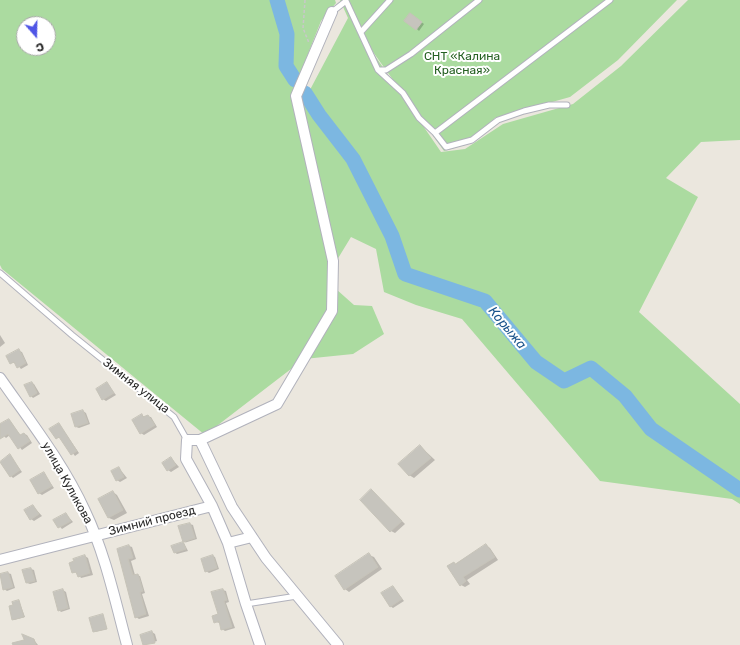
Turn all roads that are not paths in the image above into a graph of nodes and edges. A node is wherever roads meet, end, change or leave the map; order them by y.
1 (390, 0) edge
2 (479, 0) edge
3 (610, 0) edge
4 (346, 1) edge
5 (332, 12) joint
6 (361, 32) junction
7 (378, 70) junction
8 (567, 105) dead end
9 (435, 133) junction
10 (0, 273) edge
11 (0, 378) edge
12 (187, 440) junction
13 (200, 440) junction
14 (212, 506) junction
15 (95, 535) junction
16 (252, 537) junction
17 (228, 543) junction
18 (0, 560) edge
19 (296, 596) junction
20 (246, 604) junction
21 (127, 645) edge
22 (260, 645) edge
23 (338, 645) edge

1 - 6 lane
2 - 7 lane
3 - 9 lane
4 - 5 lane
4 - 6 lane
5 - 13 street
6 - 7 lane
7 - 9 lane
8 - 9 lane
10 - 12 lane, Зимняя улица
11 - 15 street, улица Куликова
12 - 13 street
12 - 14 street
13 - 16 street
14 - 15 street, Зимний проезд
14 - 17 street
15 - 18 street, Зимний проезд
15 - 21 street, улица Куликова
16 - 17 street
16 - 19 street
17 - 20 street
19 - 20 lane
19 - 23 street
20 - 22 street

